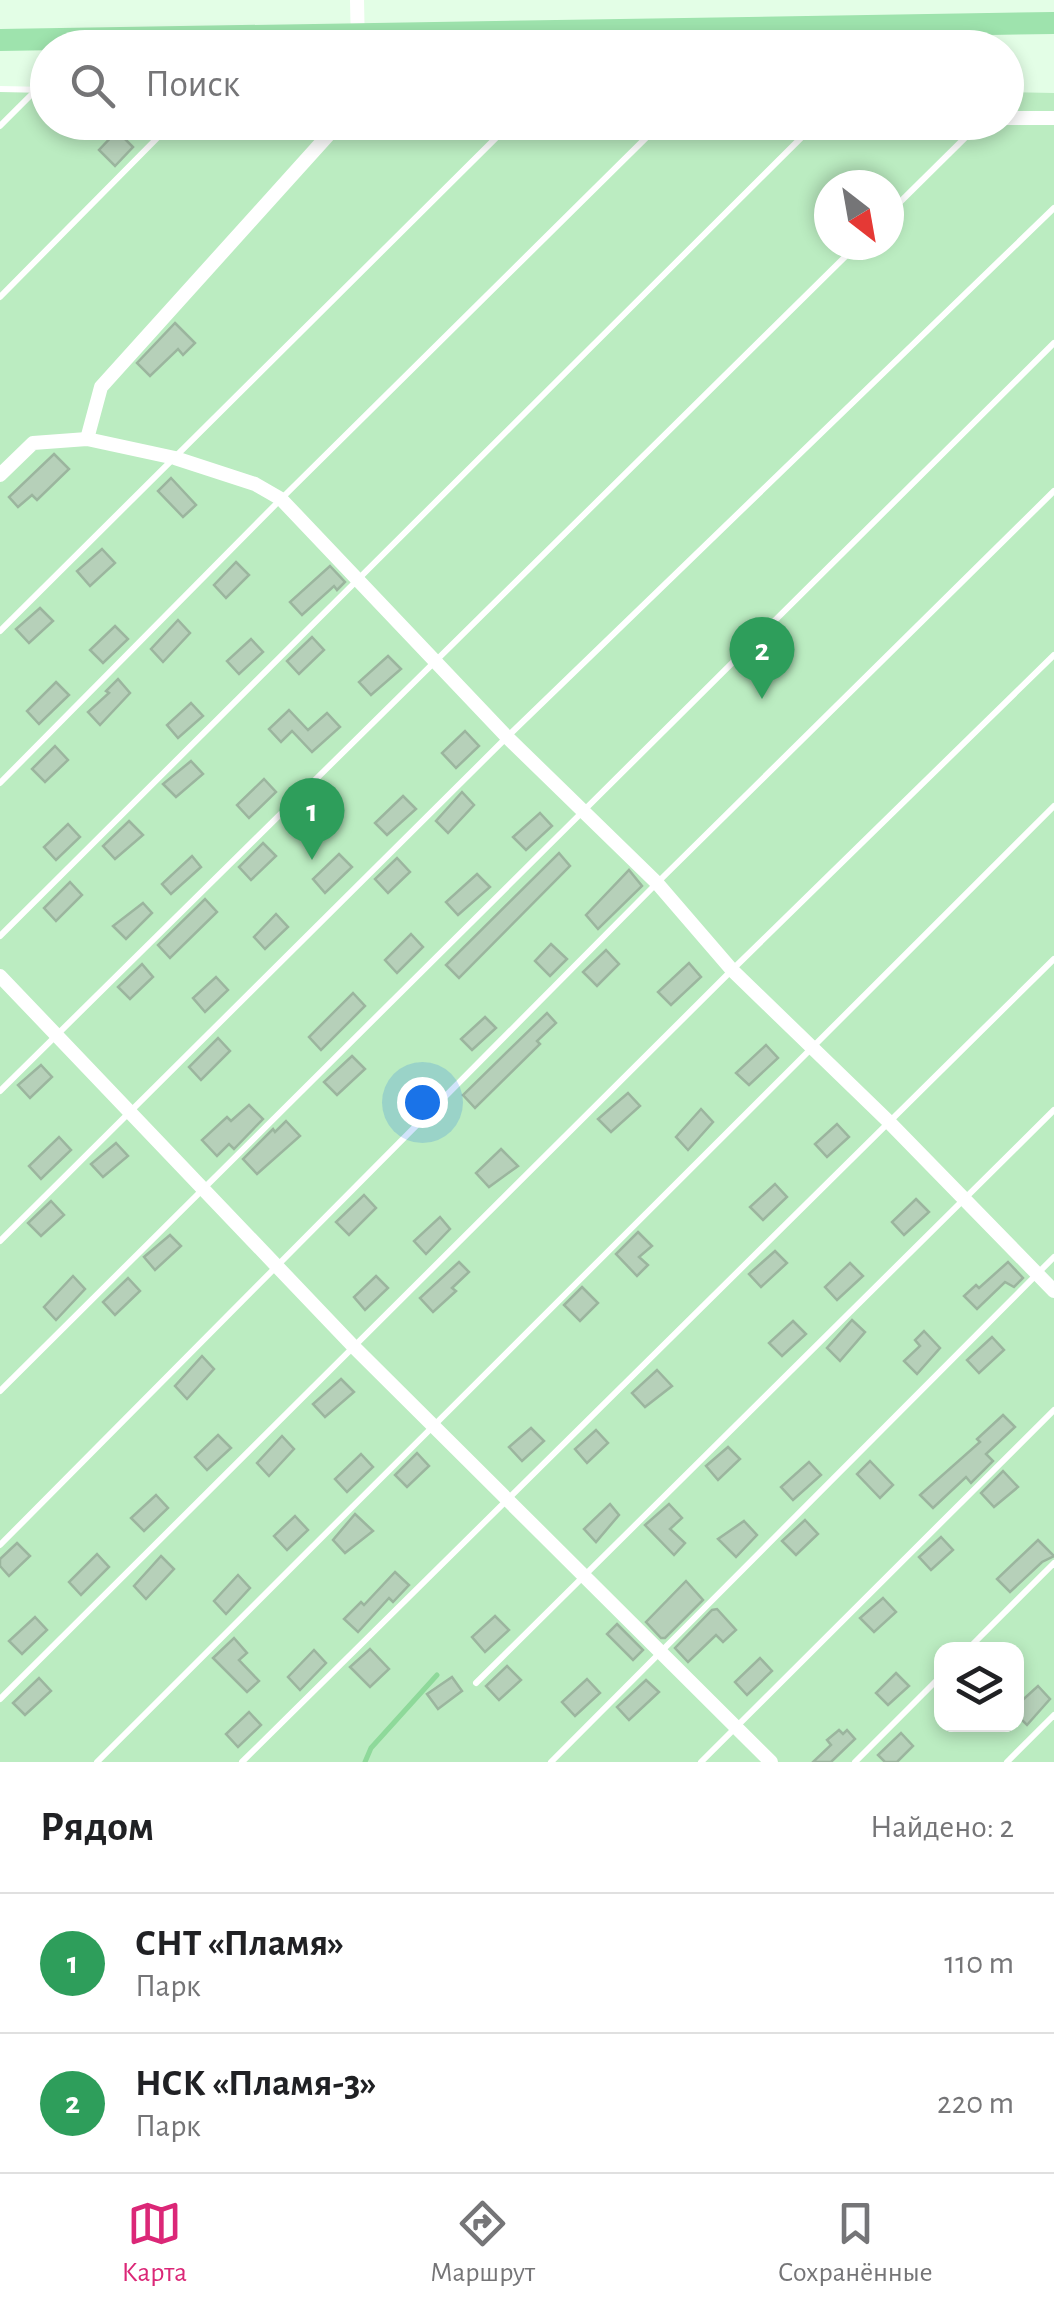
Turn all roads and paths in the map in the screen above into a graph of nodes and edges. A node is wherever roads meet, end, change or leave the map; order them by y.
1 (357, 0) edge
2 (1054, 23) edge
3 (358, 30) edge
4 (783, 30) edge
5 (0, 40) edge
6 (30, 40) edge
7 (0, 89) edge
8 (30, 90) edge
9 (30, 96) edge
10 (1024, 118) edge
11 (1054, 118) edge
12 (0, 126) edge
13 (155, 140) edge
14 (324, 140) edge
15 (494, 140) edge
16 (644, 140) edge
17 (799, 140) edge
18 (963, 140) edge
19 (904, 198) edge
20 (1054, 208) edge
21 (841, 260) edge
22 (0, 297) edge
23 (1054, 342) edge
24 (88, 439) junction
25 (175, 458) junction
26 (0, 475) edge
27 (1054, 491) edge
28 (280, 499) junction
29 (360, 580) junction
30 (0, 631) edge
31 (1054, 655) edge
32 (434, 660) junction
33 (507, 737) junction
34 (0, 783) edge
35 (1054, 806) edge
36 (582, 810) junction
37 (658, 884) junction
38 (0, 936) edge
39 (1054, 960) edge
40 (732, 970) junction
41 (0, 976) edge
42 (58, 1034) junction
43 (810, 1048) junction
44 (0, 1091) edge
45 (130, 1110) junction
46 (1054, 1110) edge
47 (888, 1121) junction
48 (204, 1188) junction
49 (964, 1198) junction
50 (0, 1240) edge
51 (1054, 1257) edge
52 (279, 1266) junction
53 (1037, 1273) junction
54 (1054, 1291) edge
55 (353, 1346) junction
56 (0, 1391) edge
57 (1054, 1410) edge
58 (432, 1426) junction
59 (505, 1500) junction
60 (0, 1545) edge
61 (1054, 1562) edge
62 (584, 1575) junction
63 (975, 1642) edge
64 (663, 1652) junction
65 (476, 1683) dead end
66 (934, 1683) edge
67 (0, 1699) edge
68 (1054, 1715) edge
69 (736, 1726) junction
70 (97, 1762) edge
71 (242, 1762) edge
72 (551, 1762) edge
73 (701, 1762) edge
74 (772, 1762) edge
75 (855, 1762) edge
76 (1007, 1762) edge

1 - 3 street
2 - 4 main road
5 - 6 main road
7 - 8 lane
9 - 12 lane
10 - 11 street
13 - 22 lane
14 - 24 street
15 - 25 lane
16 - 28 lane
17 - 29 lane
18 - 19 lane
20 - 33 lane
21 - 32 lane
23 - 36 lane
24 - 25 street
24 - 26 street
25 - 28 street
25 - 30 lane
27 - 37 lane
28 - 29 street
28 - 34 lane
29 - 32 street
29 - 38 lane
31 - 40 lane
32 - 33 street
32 - 42 lane
33 - 36 street
33 - 45 lane
35 - 43 lane
36 - 37 street
36 - 48 lane
37 - 40 street
37 - 52 lane
39 - 47 lane
40 - 43 street
40 - 55 lane
41 - 42 street
42 - 44 lane
42 - 45 street
43 - 47 street
43 - 58 lane
45 - 48 street
45 - 50 lane
46 - 49 lane
47 - 49 street
47 - 59 lane
48 - 52 street
48 - 56 lane
49 - 53 street
49 - 62 lane
51 - 53 lane
52 - 55 street
52 - 60 lane
53 - 54 street
53 - 64 lane
55 - 58 street
55 - 67 lane
57 - 69 lane
58 - 59 street
58 - 70 lane
59 - 62 street
59 - 71 lane
61 - 63 lane
62 - 64 street
62 - 65 lane
64 - 69 street
64 - 72 lane
66 - 75 lane
68 - 76 lane
69 - 73 lane
69 - 74 street

